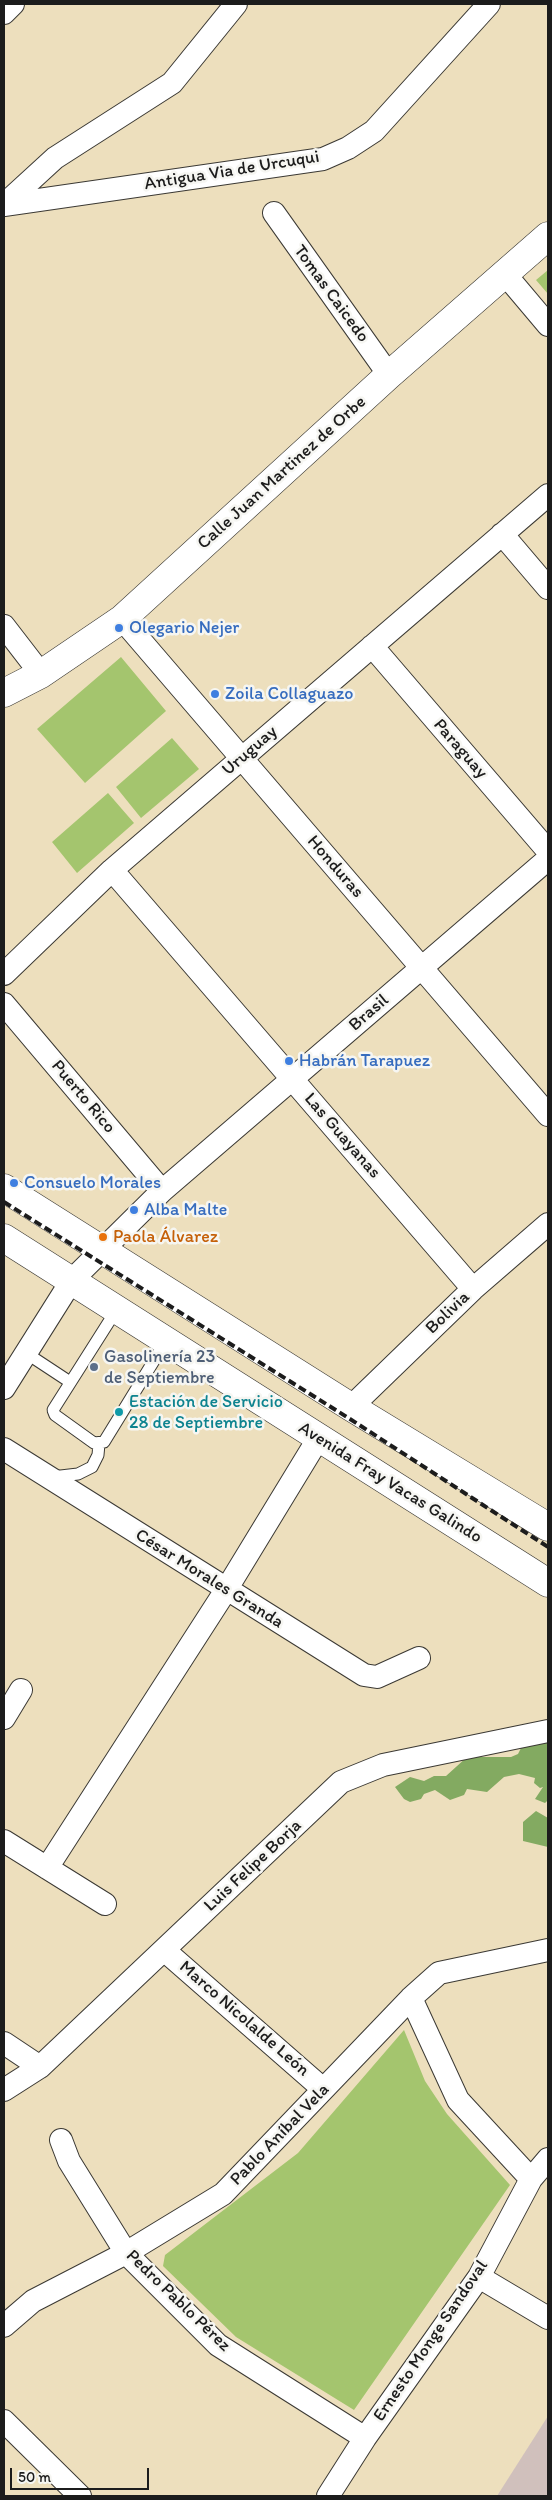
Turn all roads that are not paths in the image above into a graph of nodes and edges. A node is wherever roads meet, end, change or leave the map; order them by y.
1 (13, 4) edge
2 (236, 4) edge
3 (489, 4) edge
4 (4, 13) edge
5 (5, 204) edge
6 (274, 213) dead end
7 (548, 236) edge
8 (505, 274) junction
9 (548, 325) edge
10 (389, 375) junction
11 (548, 494) edge
12 (502, 534) junction
13 (548, 588) edge
14 (122, 619) junction
15 (4, 626) edge
16 (372, 646) junction
17 (41, 674) junction
18 (4, 693) edge
19 (242, 758) junction
20 (548, 851) edge
21 (548, 859) edge
22 (112, 870) junction
23 (422, 968) junction
24 (4, 974) edge
25 (4, 1004) edge
26 (292, 1079) junction
27 (548, 1115) edge
28 (4, 1188) edge
29 (162, 1191) junction
30 (548, 1224) edge
31 (4, 1238) edge
32 (102, 1249) junction
33 (72, 1280) junction
34 (473, 1289) junction
35 (117, 1309) junction
36 (166, 1340) junction
37 (26, 1353) junction
38 (70, 1382) junction
39 (4, 1388) edge
40 (351, 1407) junction
41 (318, 1439) junction
42 (99, 1444) junction
43 (4, 1449) edge
44 (49, 1478) junction
45 (548, 1527) edge
46 (548, 1583) edge
47 (226, 1590) junction
48 (419, 1658) dead end
49 (21, 1690) dead end
50 (4, 1718) edge
51 (548, 1731) edge
52 (4, 1841) edge
53 (47, 1868) junction
54 (105, 1904) dead end
55 (164, 1950) junction
56 (548, 1950) edge
57 (411, 1998) junction
58 (4, 2043) edge
59 (40, 2067) junction
60 (323, 2089) junction
61 (4, 2090) edge
62 (61, 2140) dead end
63 (548, 2159) edge
64 (531, 2179) junction
65 (126, 2253) junction
66 (479, 2277) junction
67 (548, 2318) edge
68 (4, 2326) edge
69 (4, 2422) edge
70 (365, 2438) junction
71 (80, 2496) edge
72 (328, 2496) edge

1 - 4 street
2 - 5 street
3 - 5 street, Antigua Via de Urcuqui
6 - 10 street, Tomas Caicedo
7 - 8 main road, Calle Juan Martinez de Orbe
8 - 9 street
8 - 10 main road, Calle Juan Martinez de Orbe
10 - 14 main road, Calle Juan Martinez de Orbe
11 - 12 street, Uruguay
12 - 13 street
12 - 16 street, Uruguay
14 - 17 main road, Calle Juan Martinez de Orbe
14 - 19 street, Honduras
15 - 17 street
16 - 19 street, Uruguay
16 - 20 street, Paraguay
17 - 18 main road, Calle Juan Martinez de Orbe
19 - 22 street, Uruguay
19 - 23 street, Honduras
21 - 23 street, Brasil
22 - 24 street, Uruguay
22 - 26 street, Las Guayanas
23 - 26 street, Brasil
23 - 27 street, Honduras
25 - 29 street, Puerto Rico
26 - 29 street, Brasil
26 - 34 street, Las Guayanas
28 - 32 main road
29 - 32 street, Brasil
30 - 34 street, Bolivia
31 - 33 main road, Avenida Fray Vacas Galindo
32 - 33 street, Brasil
32 - 40 main road
33 - 35 main road, Avenida Fray Vacas Galindo
33 - 37 street, Brasil
34 - 40 street, Bolivia
35 - 36 main road, Avenida Fray Vacas Galindo
35 - 38 lane
36 - 41 main road, Avenida Fray Vacas Galindo
36 - 42 lane
37 - 38 lane
37 - 39 street, Brasil
38 - 42 lane
40 - 45 main road
41 - 46 main road, Avenida Fray Vacas Galindo
41 - 47 street
42 - 44 lane
43 - 44 street, César Morales Granda
44 - 47 street, César Morales Granda
47 - 48 street, César Morales Granda
47 - 53 street
49 - 50 street
51 - 55 street, Luis Felipe Borja
52 - 53 street
53 - 54 street
55 - 59 street, Luis Felipe Borja
55 - 60 street, Marco Nicolalde León
56 - 57 street, Pablo Aníbal Vela
57 - 60 street, Pablo Aníbal Vela
57 - 64 street
58 - 59 street
59 - 61 street, Luis Felipe Borja
60 - 65 street, Pablo Aníbal Vela
62 - 65 street, Pedro Pablo Pérez
63 - 64 street, Ernesto Monge Sandoval
64 - 66 street, Ernesto Monge Sandoval
65 - 68 street, Pablo Aníbal Vela
65 - 70 street, Pedro Pablo Pérez
66 - 67 street
66 - 70 street, Ernesto Monge Sandoval
69 - 71 street
70 - 72 street, Ernesto Monge Sandoval

